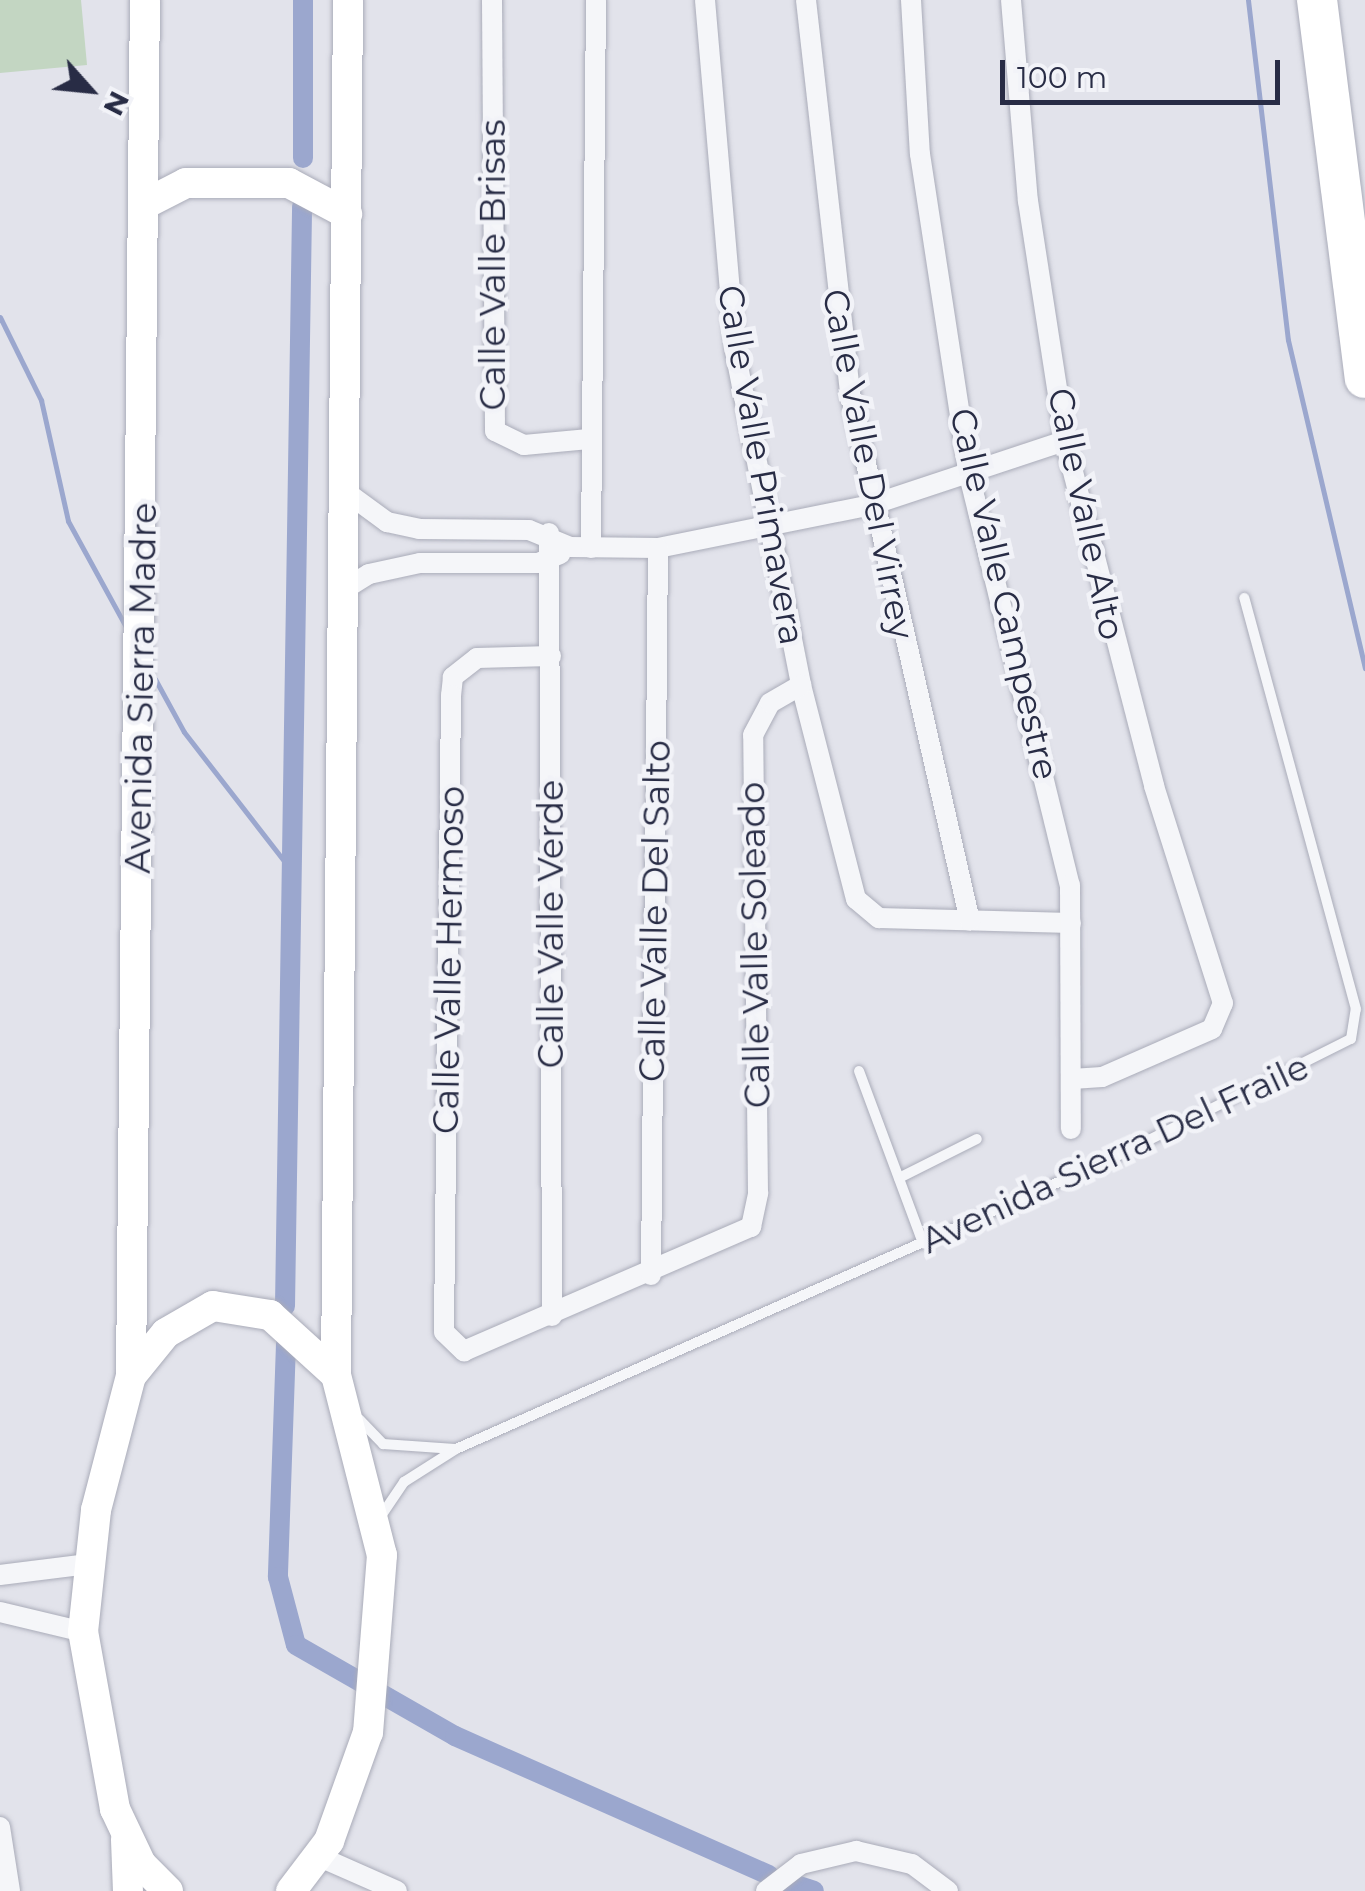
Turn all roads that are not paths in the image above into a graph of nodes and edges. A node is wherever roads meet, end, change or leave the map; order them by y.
1 (145, 0) edge
2 (348, 0) edge
3 (492, 0) edge
4 (596, 0) edge
5 (705, 0) edge
6 (806, 0) edge
7 (911, 0) edge
8 (1012, 0) edge
9 (1317, 0) edge
10 (1340, 0) edge
11 (348, 145) junction
12 (147, 155) junction
13 (148, 203) junction
14 (347, 214) junction
15 (1365, 226) edge
16 (1365, 378) edge
17 (589, 440) junction
18 (1066, 441) junction
19 (969, 475) junction
20 (342, 489) junction
21 (871, 505) junction
22 (420, 529) junction
23 (772, 529) junction
24 (549, 533) junction
25 (580, 548) junction
26 (658, 548) junction
27 (550, 561) junction
28 (420, 563) junction
29 (340, 592) junction
30 (1244, 598) dead end
31 (551, 656) junction
32 (801, 684) junction
33 (970, 921) junction
34 (1071, 923) junction
35 (859, 1071) dead end
36 (1072, 1079) junction
37 (1072, 1129) dead end
38 (977, 1139) dead end
39 (899, 1178) junction
40 (923, 1243) junction
41 (651, 1275) junction
42 (552, 1316) junction
43 (131, 1376) junction
44 (340, 1383) junction
45 (456, 1449) junction
46 (377, 1524) junction
47 (88, 1564) junction
48 (0, 1576) edge
49 (0, 1612) edge
50 (83, 1632) junction
51 (0, 1830) edge
52 (126, 1838) junction
53 (320, 1857) junction
54 (10, 1891) edge
55 (128, 1891) edge
56 (168, 1891) edge
57 (291, 1891) edge
58 (397, 1891) edge
59 (766, 1891) edge
60 (948, 1891) edge

1 - 12 street, Avenida Sierra Madre
2 - 11 street
3 - 17 street, Calle Valle Brisas
4 - 17 street
5 - 23 street, Calle Valle Primavera
6 - 21 street, Calle Valle Del Virrey
7 - 19 street, Calle Valle Campestre
8 - 18 street, Calle Valle Alto
9 - 16 highway
10 - 15 highway
11 - 12 street
11 - 14 street
12 - 13 street, Avenida Sierra Madre
13 - 14 street
13 - 43 street, Avenida Sierra Madre
14 - 20 street
17 - 25 street
18 - 19 street
18 - 36 street, Calle Valle Alto
19 - 21 street
19 - 34 street, Calle Valle Campestre
20 - 22 street
20 - 29 street
21 - 23 street
21 - 33 street, Calle Valle Del Virrey
22 - 24 street
22 - 28 street
23 - 26 street
23 - 32 street, Calle Valle Primavera
24 - 25 street
24 - 27 street, Calle Valle Verde
25 - 26 street
25 - 27 street
26 - 41 street, Calle Valle Del Salto
27 - 28 street
27 - 31 street, Calle Valle Verde
28 - 29 street
29 - 44 street
30 - 40 lane, Avenida Sierra Del Fraile
31 - 42 street, Calle Valle Verde
31 - 42 street, Calle Valle Hermoso
32 - 33 street, Calle Valle Primavera
32 - 41 street, Calle Valle Soleado
33 - 34 street
34 - 36 street, Calle Valle Campestre
35 - 39 lane
36 - 37 street, Calle Valle Campestre
38 - 39 lane
39 - 40 lane
40 - 45 lane, Avenida Sierra Del Fraile
41 - 42 street
43 - 44 street
43 - 47 street
44 - 45 lane, Avenida Sierra Del Fraile
44 - 46 street
45 - 46 lane, Avenida Sierra Del Fraile
46 - 53 street
47 - 48 street
47 - 50 street
49 - 50 street
50 - 52 street
51 - 54 street
52 - 55 street
52 - 56 street
53 - 57 street
53 - 58 street
59 - 60 street

